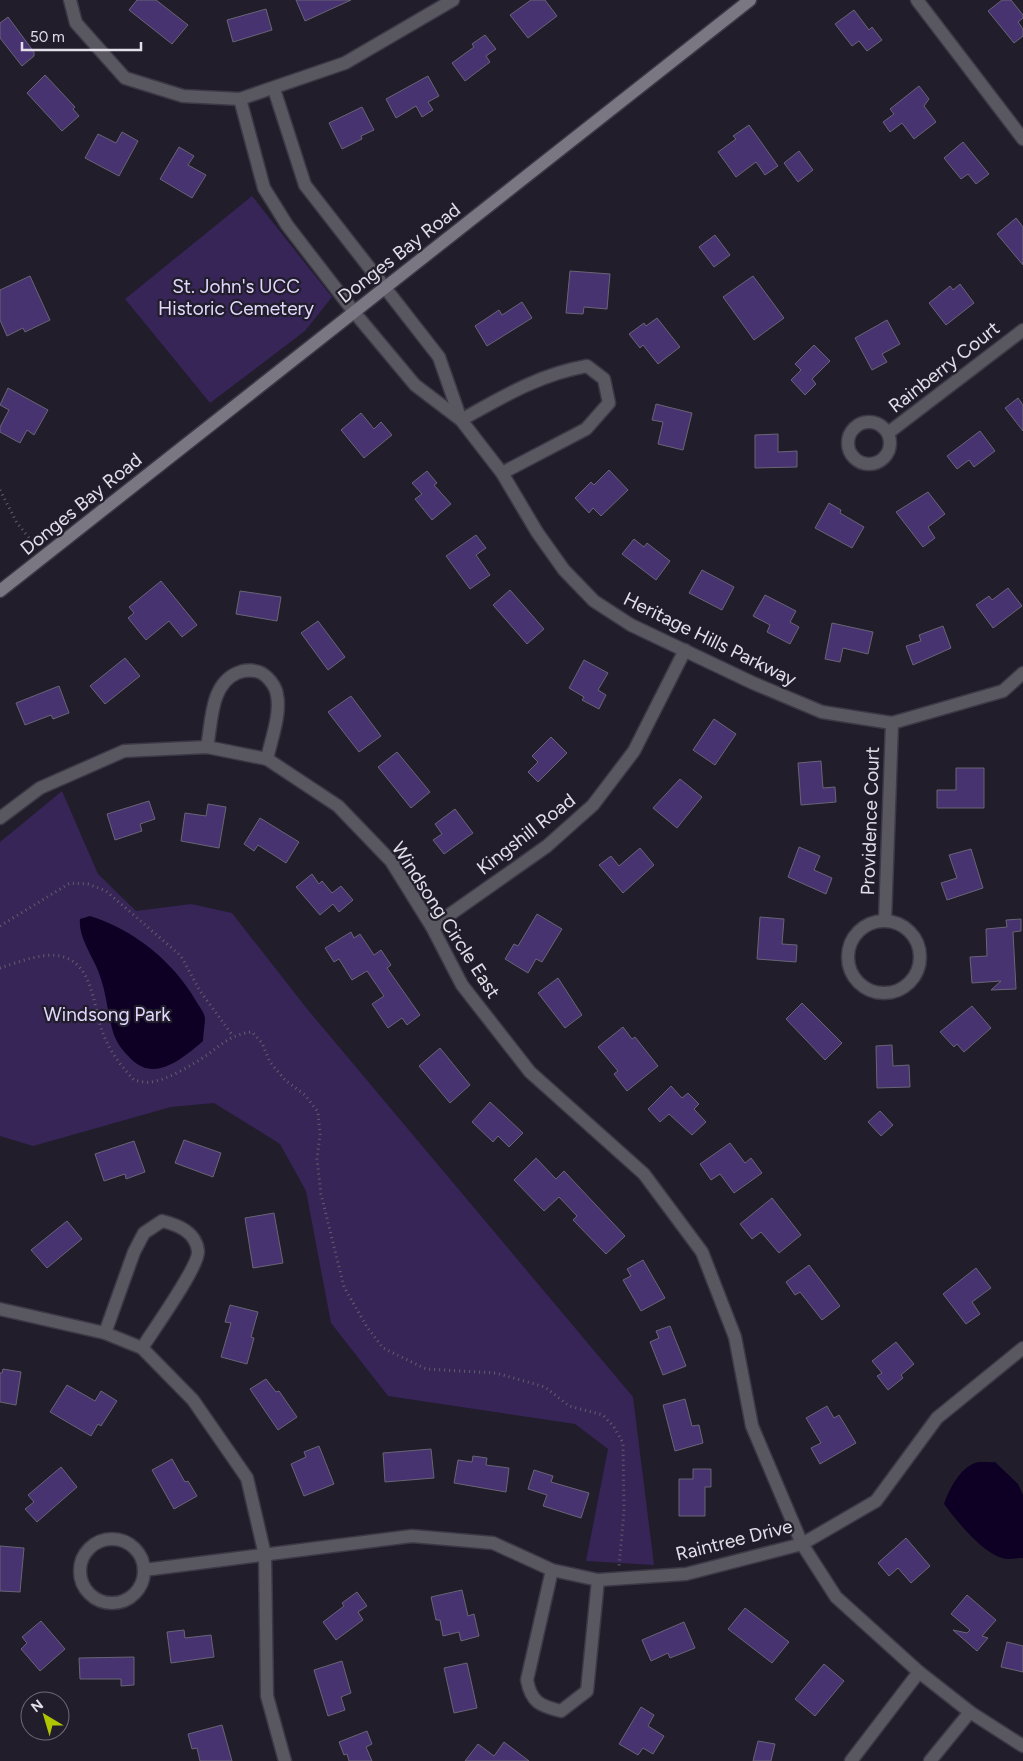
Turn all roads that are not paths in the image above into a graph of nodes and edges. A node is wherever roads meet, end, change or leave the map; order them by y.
1 (70, 0) edge
2 (453, 0) edge
3 (750, 0) edge
4 (917, 0) edge
5 (274, 89) junction
6 (240, 99) junction
7 (1023, 139) edge
8 (385, 288) junction
9 (354, 312) junction
10 (1023, 330) edge
11 (461, 420) junction
12 (888, 433) dead end
13 (502, 473) junction
14 (0, 592) edge
15 (685, 650) junction
16 (1023, 672) edge
17 (892, 723) junction
18 (207, 747) junction
19 (267, 759) junction
20 (0, 818) edge
21 (885, 920) junction
22 (432, 927) junction
23 (0, 1309) edge
24 (105, 1333) junction
25 (142, 1348) junction
26 (1023, 1348) edge
27 (802, 1544) junction
28 (265, 1555) junction
29 (144, 1570) junction
30 (552, 1570) junction
31 (598, 1580) junction
32 (919, 1672) junction
33 (970, 1712) junction
34 (1023, 1746) edge
35 (285, 1761) edge
36 (851, 1761) edge
37 (930, 1761) edge

1 - 6 street
2 - 5 street
3 - 8 street, Donges Bay Road
4 - 7 street
5 - 6 street
5 - 8 street, Heritage Hills Parkway
6 - 9 street, Heritage Hills Parkway
8 - 9 street, Donges Bay Road
8 - 11 street, Heritage Hills Parkway
9 - 11 street, Heritage Hills Parkway
9 - 14 street, Donges Bay Road
10 - 12 street, Rainberry Court
11 - 13 street, Heritage Hills Parkway
11 - 13 street
13 - 15 street, Heritage Hills Parkway
15 - 17 street, Heritage Hills Parkway
15 - 22 street, Kingshill Road
16 - 17 street, Heritage Hills Parkway
17 - 21 street, Providence Court
18 - 19 street, Windsong Circle East
18 - 19 street
18 - 20 street, Windsong Circle East
19 - 22 street, Windsong Circle East
21 - 21 street, Providence Court
22 - 27 street, Windsong Circle East
23 - 24 street
24 - 25 street
24 - 25 street
25 - 28 street
26 - 27 street, Raintree Drive
27 - 31 street, Raintree Drive
27 - 32 street, Windsong Circle East
28 - 29 street, Raintree Drive
28 - 30 street, Raintree Drive
28 - 35 street
29 - 29 street
30 - 31 street, Raintree Drive
30 - 31 street
32 - 33 street, Windsong Circle East
32 - 36 street
33 - 34 street, Windsong Circle East
33 - 37 street

